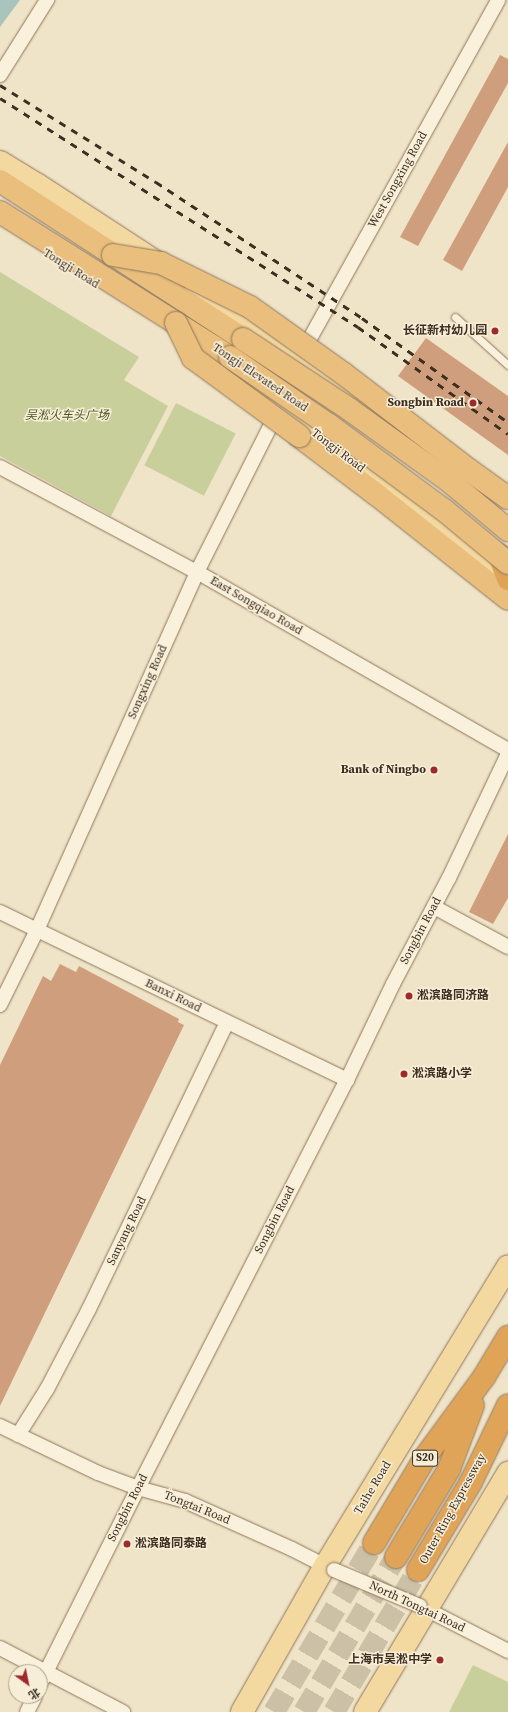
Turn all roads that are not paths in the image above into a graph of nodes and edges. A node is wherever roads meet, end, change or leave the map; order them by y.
1 (47, 0) edge
2 (498, 0) edge
3 (0, 75) edge
4 (0, 162) edge
5 (0, 182) edge
6 (0, 212) edge
7 (0, 225) edge
8 (113, 255) junction
9 (455, 317) dead end
10 (176, 322) junction
11 (298, 360) junction
12 (508, 365) edge
13 (280, 407) junction
14 (0, 467) edge
15 (508, 498) edge
16 (508, 517) edge
17 (508, 530) edge
18 (503, 559) edge
19 (197, 572) junction
20 (506, 592) edge
21 (508, 750) edge
22 (508, 754) edge
23 (434, 907) junction
24 (0, 912) edge
25 (37, 930) junction
26 (508, 947) edge
27 (0, 1005) edge
28 (227, 1022) junction
29 (347, 1080) junction
30 (508, 1266) edge
31 (508, 1337) edge
32 (484, 1377) junction
33 (508, 1400) edge
34 (508, 1405) edge
35 (0, 1426) edge
36 (18, 1435) junction
37 (449, 1469) junction
38 (508, 1473) edge
39 (138, 1488) junction
40 (374, 1543) tunnel mouth
41 (396, 1557) tunnel mouth
42 (330, 1568) junction
43 (418, 1570) tunnel mouth
44 (423, 1608) junction
45 (0, 1648) edge
46 (508, 1651) edge
47 (32, 1664) edge
48 (48, 1667) edge
49 (48, 1672) edge
50 (123, 1712) edge
51 (242, 1712) edge
52 (365, 1712) edge

1 - 3 street
2 - 11 street, West Songxing Road
4 - 11 main road
5 - 8 highway, Tongji Elevated Road
6 - 10 highway, Tongji Elevated Road
7 - 13 main road, Tongji Road
8 - 15 highway, bridge
8 - 17 highway, Tongji Elevated Road, bridge
9 - 12 lane
10 - 18 highway, Tongji Elevated Road, bridge
10 - 20 highway, bridge
11 - 13 street, Songxing Road
11 - 16 main road
13 - 19 street, Songxing Road
13 - 20 main road, Tongji Road
14 - 19 street, East Songqiao Road
18 - 20 highway
19 - 21 street, East Songqiao Road
19 - 25 street, Songxing Road
22 - 23 street, Songbin Road
23 - 26 street
23 - 29 street, Songbin Road
24 - 25 street, Banxi Road
25 - 27 street, Songxing Road
25 - 28 street, Banxi Road
28 - 29 street, Banxi Road
28 - 36 street, Sanyang Road
29 - 39 street, Songbin Road
30 - 42 main road, Taihe Road
31 - 32 highway, Outer Ring Expressway / S20
32 - 37 highway, Outer Ring Expressway / S20
32 - 40 highway, Outer Ring Expressway / S20
33 - 37 highway, Outer Ring Expressway / S20
34 - 43 highway, Outer Ring Expressway
35 - 36 street, Tongtai Road
36 - 39 street, Tongtai Road
37 - 41 highway, Outer Ring Expressway / S20
38 - 44 main road
39 - 42 street, Tongtai Road
39 - 48 street, Songbin Road
42 - 44 street, North Tongtai Road, bridge
42 - 51 main road, Taihe Road
44 - 46 street, North Tongtai Road
44 - 52 main road
45 - 47 street
49 - 50 street

